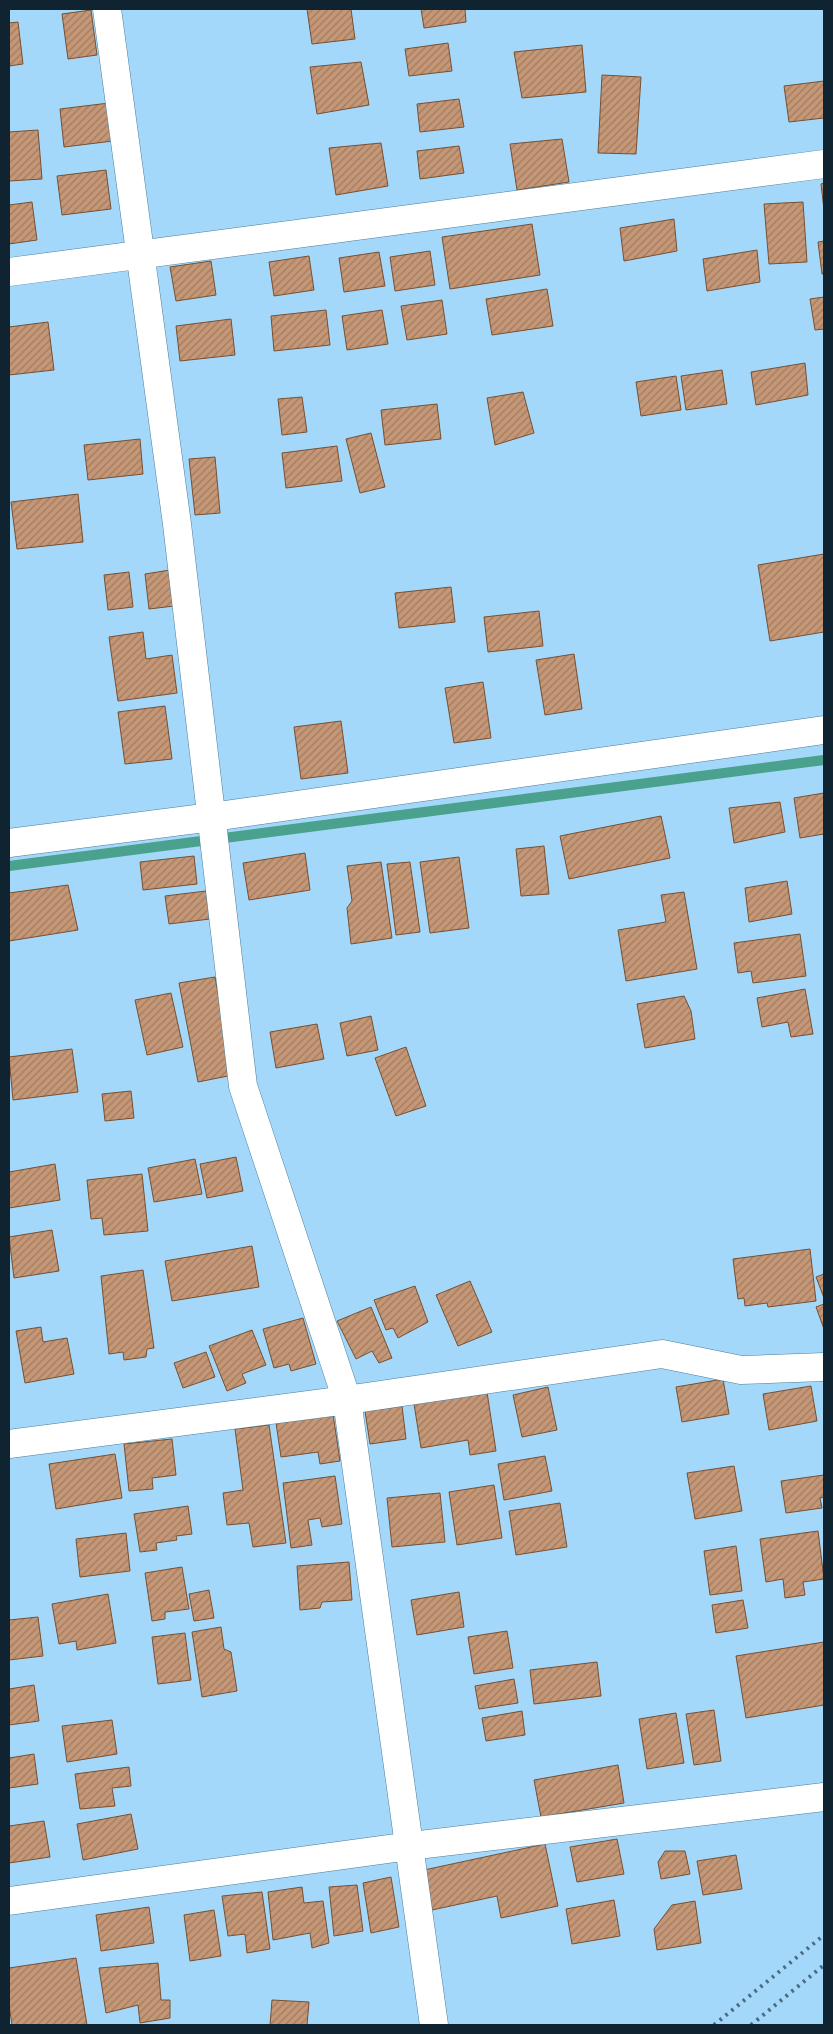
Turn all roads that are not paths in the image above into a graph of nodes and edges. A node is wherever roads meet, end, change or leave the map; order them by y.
1 (107, 9) edge
2 (824, 164) edge
3 (140, 256) junction
4 (9, 272) edge
5 (824, 730) edge
6 (212, 817) junction
7 (9, 843) edge
8 (824, 1367) edge
9 (346, 1400) junction
10 (9, 1444) edge
11 (824, 1798) edge
12 (410, 1846) junction
13 (9, 1901) edge
14 (434, 2025) edge

1 - 3 street
2 - 3 street
3 - 4 street
3 - 6 street
5 - 6 street
6 - 7 street
6 - 9 street
8 - 9 street
9 - 10 street
9 - 12 street
11 - 12 street
12 - 13 street
12 - 14 street

